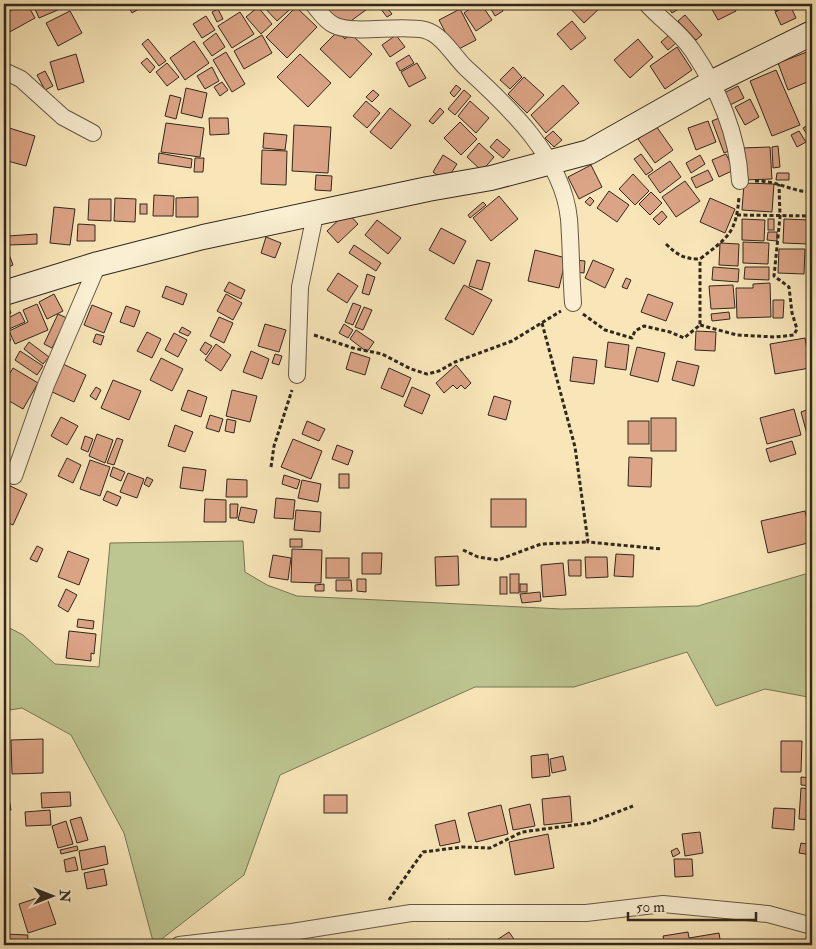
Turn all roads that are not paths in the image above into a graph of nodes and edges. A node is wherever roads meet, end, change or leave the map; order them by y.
1 (313, 4) edge
2 (647, 4) edge
3 (812, 33) edge
4 (4, 70) edge
5 (711, 83) junction
6 (93, 132) dead end
7 (549, 163) junction
8 (740, 181) road end
9 (314, 214) junction
10 (98, 264) junction
11 (4, 293) edge
12 (573, 303) road end
13 (297, 375) road end
14 (14, 476) dead end
15 (812, 926) edge
16 (179, 945) edge

1 - 7 street
2 - 5 street
3 - 5 street
4 - 6 street
5 - 7 street
5 - 8 street
7 - 9 street
7 - 12 street
9 - 10 street
9 - 13 street
10 - 11 street
10 - 14 street
15 - 16 street

